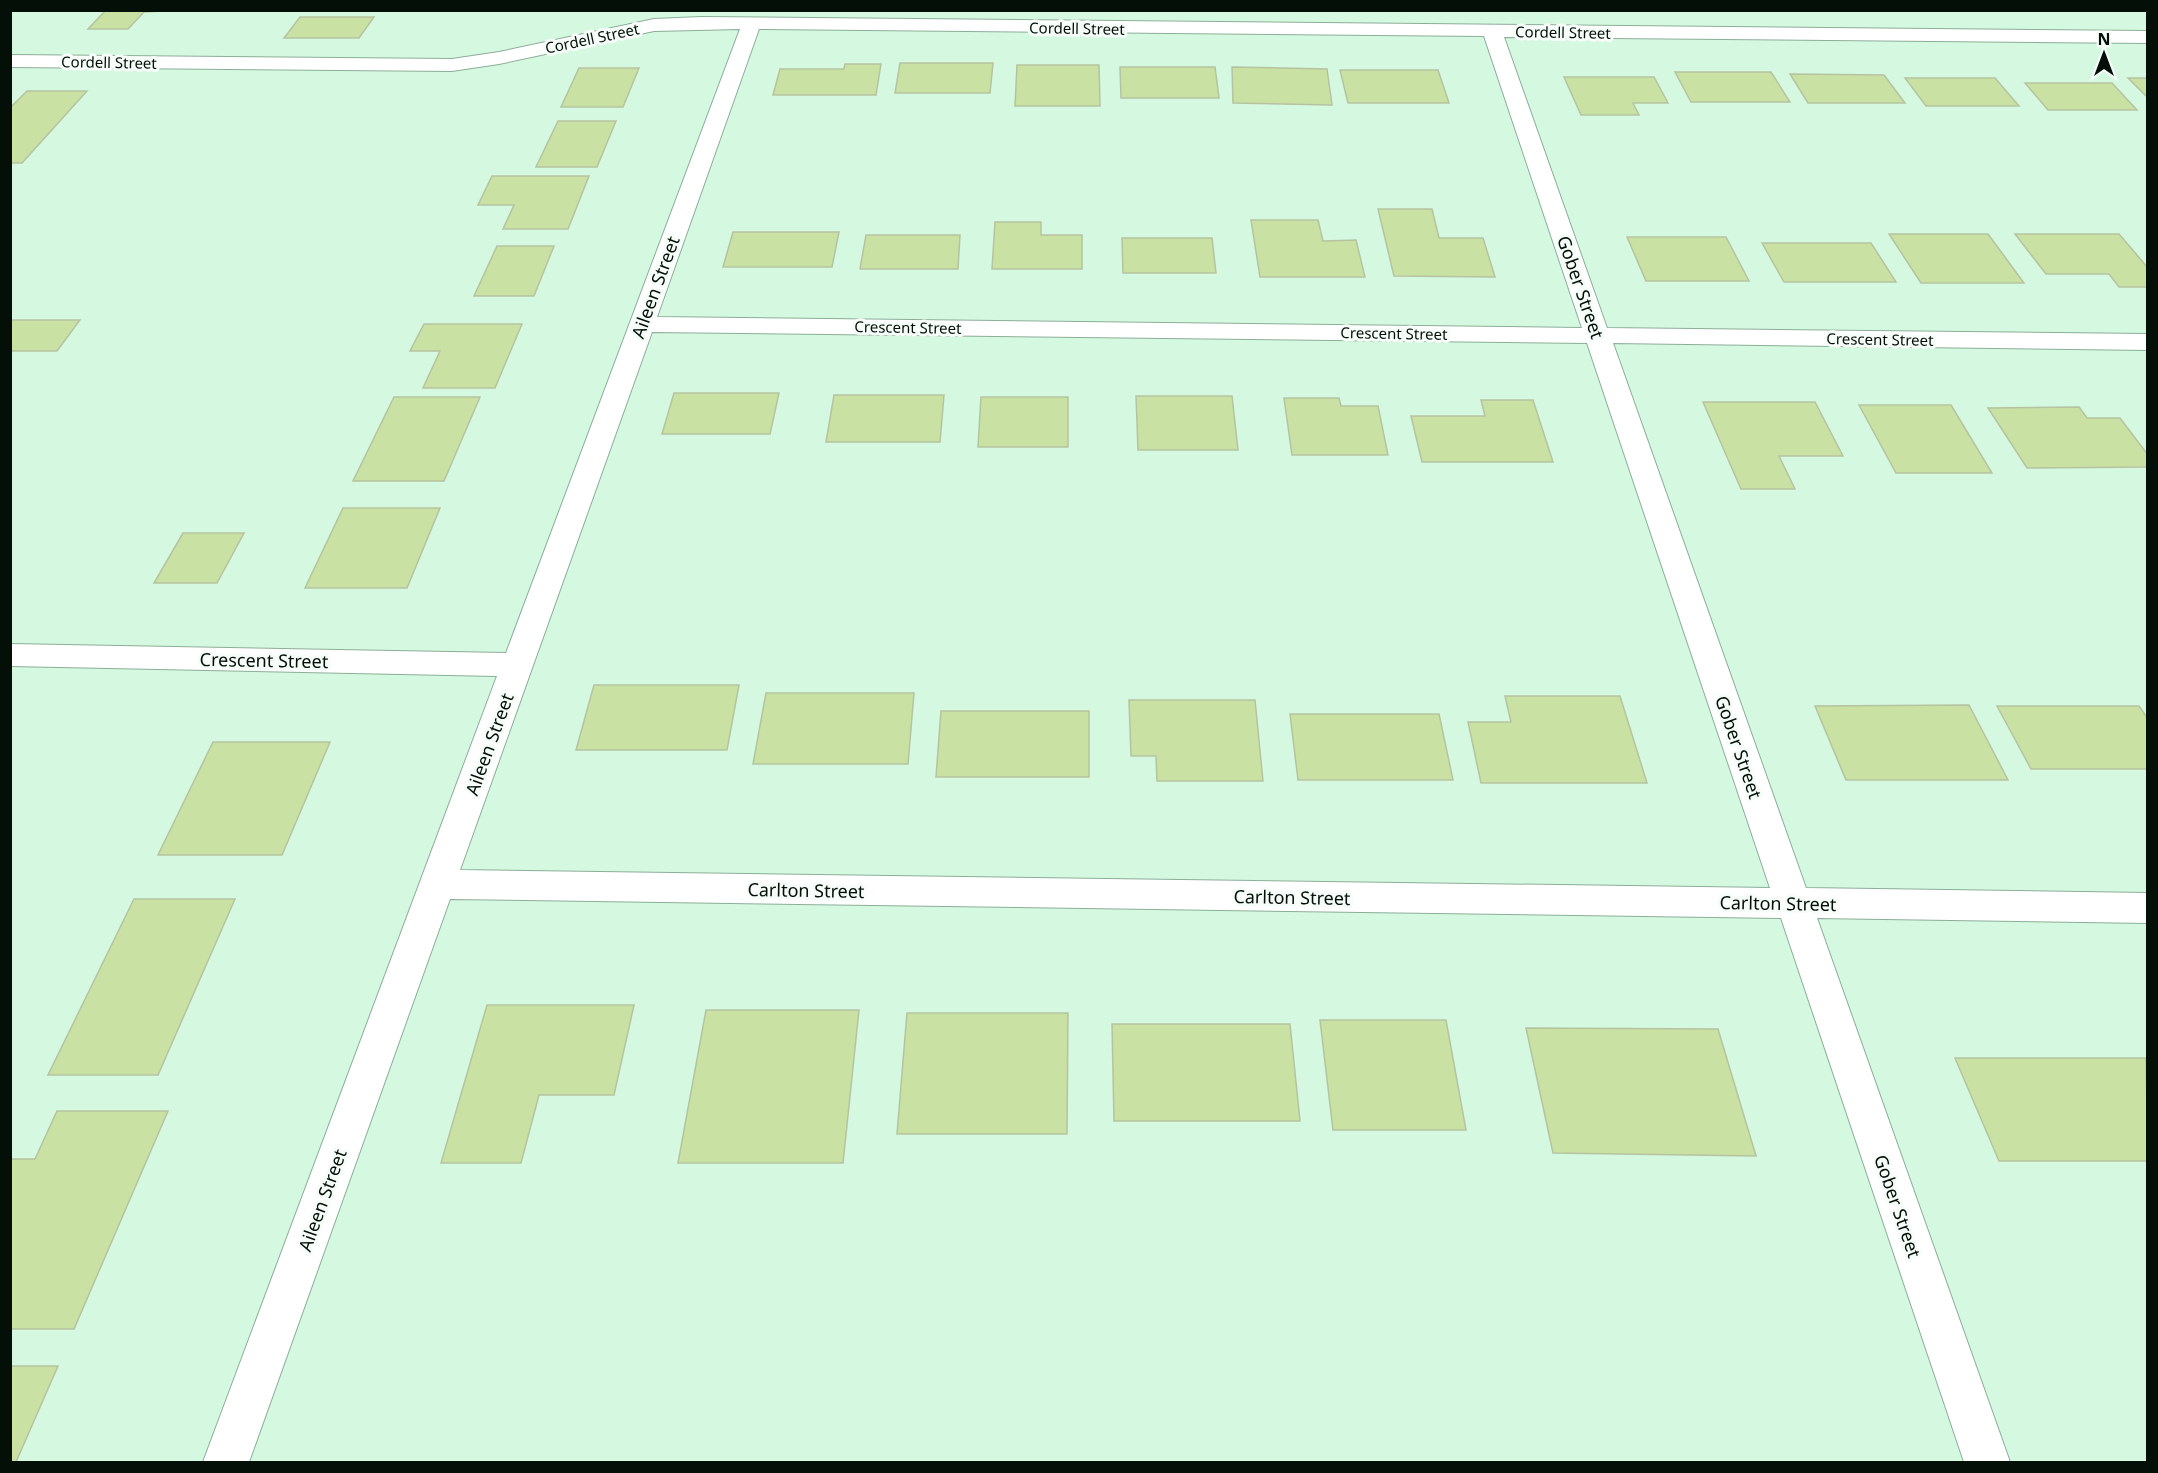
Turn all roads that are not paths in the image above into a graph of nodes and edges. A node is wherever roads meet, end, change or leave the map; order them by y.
1 (751, 25) junction
2 (1492, 31) junction
3 (2148, 37) edge
4 (10, 61) edge
5 (641, 324) junction
6 (1598, 335) junction
7 (2148, 342) edge
8 (10, 655) edge
9 (517, 665) junction
10 (437, 884) junction
11 (1793, 904) junction
12 (2148, 908) edge
13 (226, 1462) edge
14 (1987, 1462) edge

1 - 2 street, Cordell Street
1 - 4 street, Cordell Street
1 - 5 street, Aileen Street
2 - 3 street, Cordell Street
2 - 6 street, Gober Street
5 - 6 street, Crescent Street
5 - 9 street, Aileen Street
6 - 7 street, Crescent Street
6 - 11 street, Gober Street
8 - 9 street, Crescent Street
9 - 10 street, Aileen Street
10 - 11 street, Carlton Street
10 - 13 street, Aileen Street
11 - 12 street, Carlton Street
11 - 14 street, Gober Street

